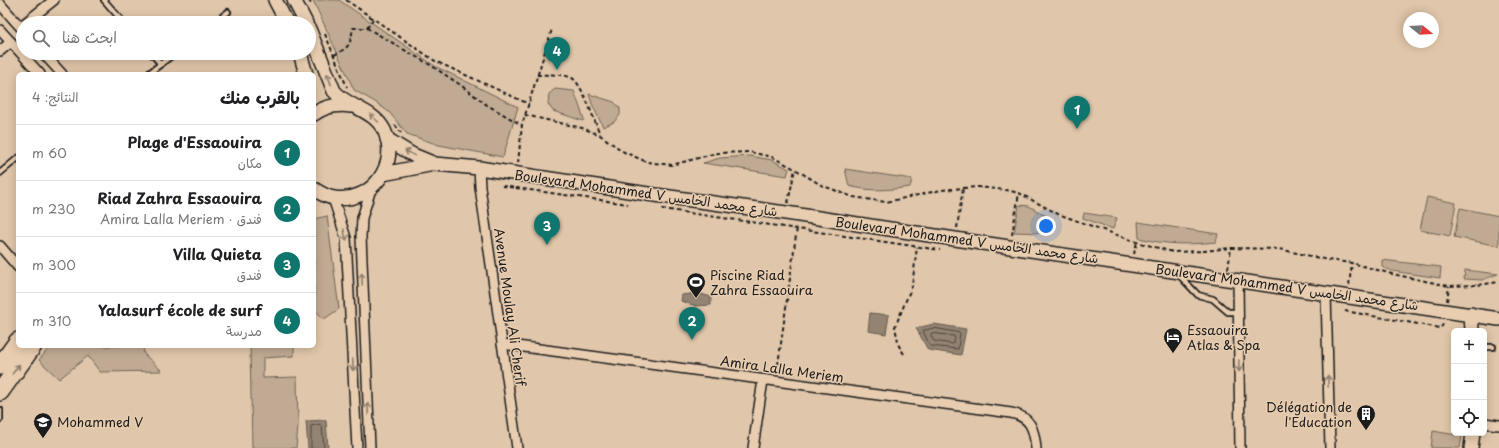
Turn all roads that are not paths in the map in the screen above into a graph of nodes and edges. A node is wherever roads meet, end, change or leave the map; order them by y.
1 (54, 0) edge
2 (104, 0) edge
3 (275, 0) edge
4 (294, 0) edge
5 (0, 4) edge
6 (228, 12) dead end
7 (35, 16) edge
8 (118, 16) edge
9 (223, 16) edge
10 (283, 16) edge
11 (302, 16) edge
12 (16, 19) edge
13 (0, 30) edge
14 (11, 42) junction
15 (316, 46) edge
16 (16, 48) edge
17 (0, 51) edge
18 (27, 60) edge
19 (49, 60) edge
20 (157, 60) edge
21 (166, 60) edge
22 (302, 60) edge
23 (161, 64) junction
24 (38, 72) edge
25 (60, 72) edge
26 (151, 72) edge
27 (305, 72) edge
28 (354, 106) junction
29 (316, 112) edge
30 (387, 139) junction
31 (16, 160) edge
32 (434, 164) junction
33 (479, 168) junction
34 (0, 173) edge
35 (383, 174) junction
36 (371, 189) junction
37 (316, 190) edge
38 (333, 198) junction
39 (0, 246) edge
40 (16, 265) edge
41 (1175, 271) junction
42 (1232, 279) junction
43 (1326, 294) junction
44 (1238, 312) junction
45 (1471, 314) junction
46 (1499, 319) edge
47 (1472, 328) edge
48 (16, 344) edge
49 (502, 344) junction
50 (1493, 347) dead end
51 (32, 348) edge
52 (1487, 348) edge
53 (0, 366) edge
54 (763, 380) junction
55 (0, 392) edge
56 (0, 410) edge
57 (0, 420) edge
58 (1487, 423) edge
59 (1499, 425) edge
60 (1473, 436) edge
61 (357, 448) edge
62 (370, 448) edge
63 (517, 448) edge
64 (753, 448) edge
65 (1036, 448) edge
66 (1240, 448) edge
67 (1330, 448) edge
68 (1471, 448) edge

1 - 7 street
2 - 8 lane
3 - 10 street
4 - 11 street
5 - 12 street
6 - 9 lane
13 - 14 street
14 - 16 street
14 - 17 street
28 -> 15 street
18 - 24 street
19 - 25 street
20 - 23 lane
21 - 23 lane
22 - 27 street
23 - 26 lane
28 - 29 street
30 -> 28 street
32 -> 30 street
30 - 35 street
31 - 34 lane
32 - 33 street, Boulevard Mohammed V شارع محمد الخامس
32 - 35 street
33 - 41 street, Boulevard Mohammed V شارع محمد الخامس
33 - 49 street, Avenue Moulay Ali Cherif
35 - 36 street
36 - 38 street
62 -> 36 street
37 - 38 street
38 -> 61 street
39 - 40 street
41 - 42 street, Boulevard Mohammed V شارع محمد الخامس
41 - 44 lane
42 - 43 street, Boulevard Mohammed V شارع محمد الخامس
42 - 44 street
43 - 45 street, Boulevard Mohammed V شارع محمد الخامس
67 -> 43 street
44 -> 66 street
45 - 46 street, Boulevard Mohammed V شارع محمد الخامس
45 - 47 street
48 - 53 highway
49 - 54 street, Amira Lalla Meriem
49 - 63 street, Avenue Moulay Ali Cherif
50 - 52 lane
55 -> 51 highway
54 - 64 street
54 - 65 street, Amira Lalla Meriem
56 - 57 lane
58 - 59 street
60 - 68 street

